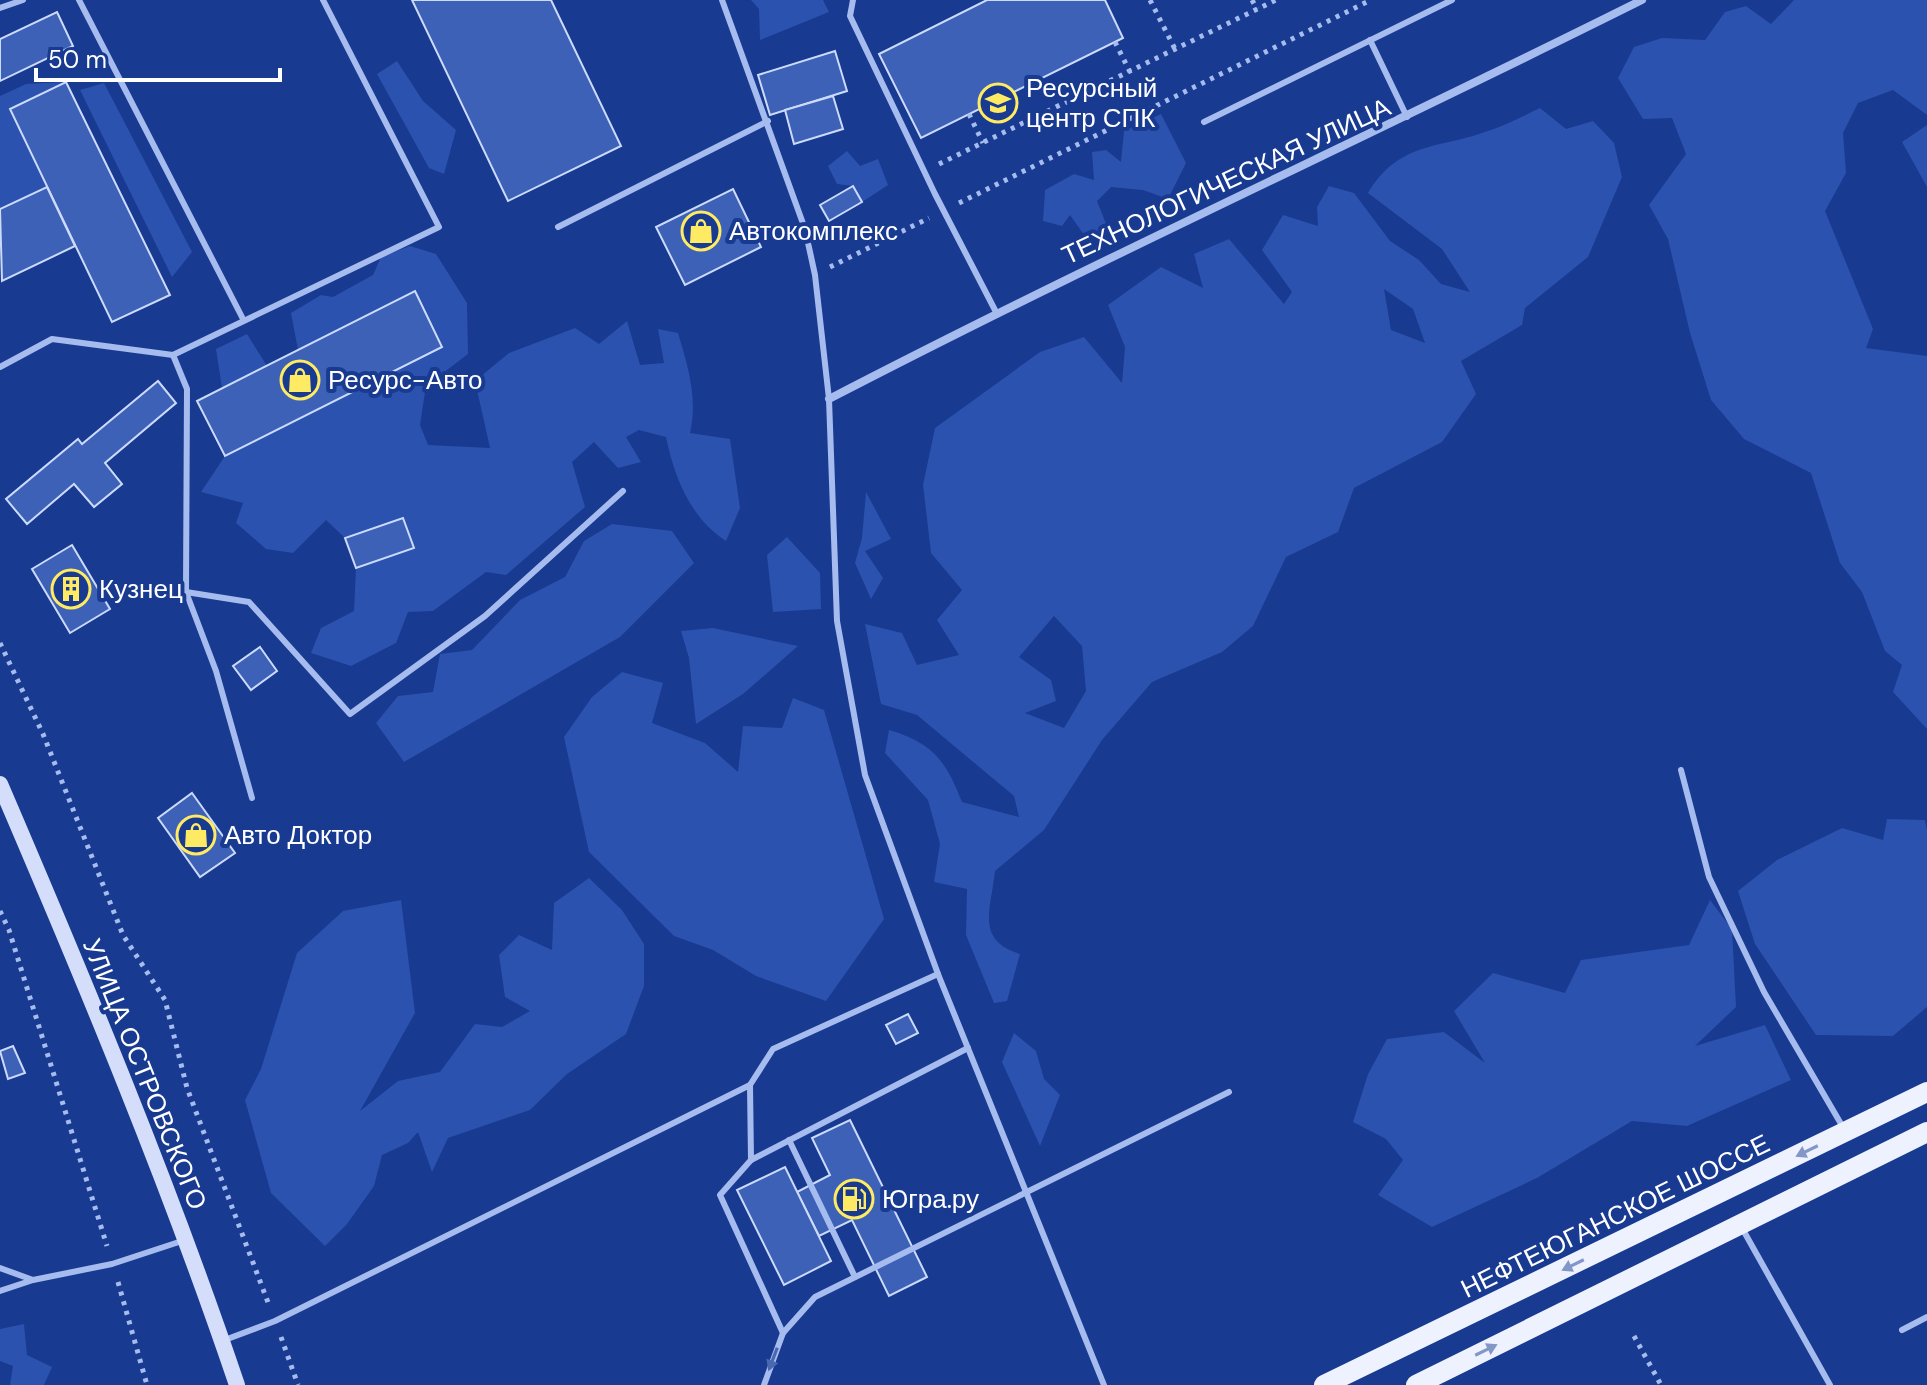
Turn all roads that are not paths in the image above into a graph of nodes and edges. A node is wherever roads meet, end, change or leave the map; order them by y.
1 (23, 0) edge
2 (79, 0) edge
3 (323, 0) edge
4 (722, 0) edge
5 (853, 0) edge
6 (1452, 0) edge
7 (1642, 0) edge
8 (0, 8) edge
9 (1370, 40) junction
10 (1407, 117) junction
11 (768, 121) junction
12 (1204, 122) dead end
13 (558, 227) dead end
14 (996, 312) junction
15 (243, 319) junction
16 (173, 355) junction
17 (0, 367) edge
18 (829, 399) junction
19 (623, 491) dead end
20 (186, 592) junction
21 (1681, 770) dead end
22 (0, 784) edge
23 (252, 798) dead end
24 (938, 974) junction
25 (968, 1048) junction
26 (750, 1085) junction
27 (1229, 1092) dead end
28 (1927, 1092) edge
29 (1846, 1132) junction
30 (1927, 1132) edge
31 (789, 1140) junction
32 (751, 1160) junction
33 (1025, 1193) junction
34 (1740, 1225) junction
35 (186, 1240) junction
36 (0, 1268) edge
37 (855, 1277) junction
38 (33, 1280) junction
39 (0, 1291) edge
40 (1927, 1317) edge
41 (1902, 1330) dead end
42 (783, 1333) junction
43 (222, 1341) junction
44 (237, 1385) edge
45 (764, 1385) edge
46 (1104, 1385) edge
47 (1324, 1385) edge
48 (1416, 1385) edge
49 (1830, 1385) edge

1 - 8 lane
2 - 15 lane
3 - 15 lane
4 - 11 lane
5 - 14 lane
6 - 9 lane
7 - 10 street, ТЕХНОЛОГИЧЕСКАЯ УЛИЦА
9 - 10 lane
9 - 12 lane
10 - 14 street, ТЕХНОЛОГИЧЕСКАЯ УЛИЦА
11 - 13 lane
11 - 18 lane
14 - 18 street, ТЕХНОЛОГИЧЕСКАЯ УЛИЦА
15 - 16 lane
16 - 17 lane
16 - 20 lane
18 - 24 lane
19 - 20 lane
20 - 23 lane
21 - 29 lane
22 - 35 main road, УЛИЦА ОСТРОВСКОГО
24 - 25 lane
24 - 26 lane
25 - 31 lane
25 - 33 lane
26 - 32 lane
26 - 43 lane
27 - 33 lane
28 - 29 main road, НЕФТЕЮГАНСКОЕ ШОССЕ
29 -> 47 main road, НЕФТЕЮГАНСКОЕ ШОССЕ
30 - 34 main road
31 - 32 lane
31 - 37 lane
32 - 42 lane
33 - 37 lane
33 - 46 lane
48 -> 34 main road
34 - 49 lane
35 - 38 lane
35 - 43 main road, УЛИЦА ОСТРОВСКОГО
36 - 38 lane
37 - 42 lane
38 - 39 lane
40 - 41 lane
42 -> 45 lane
43 - 44 main road, УЛИЦА ОСТРОВСКОГО

